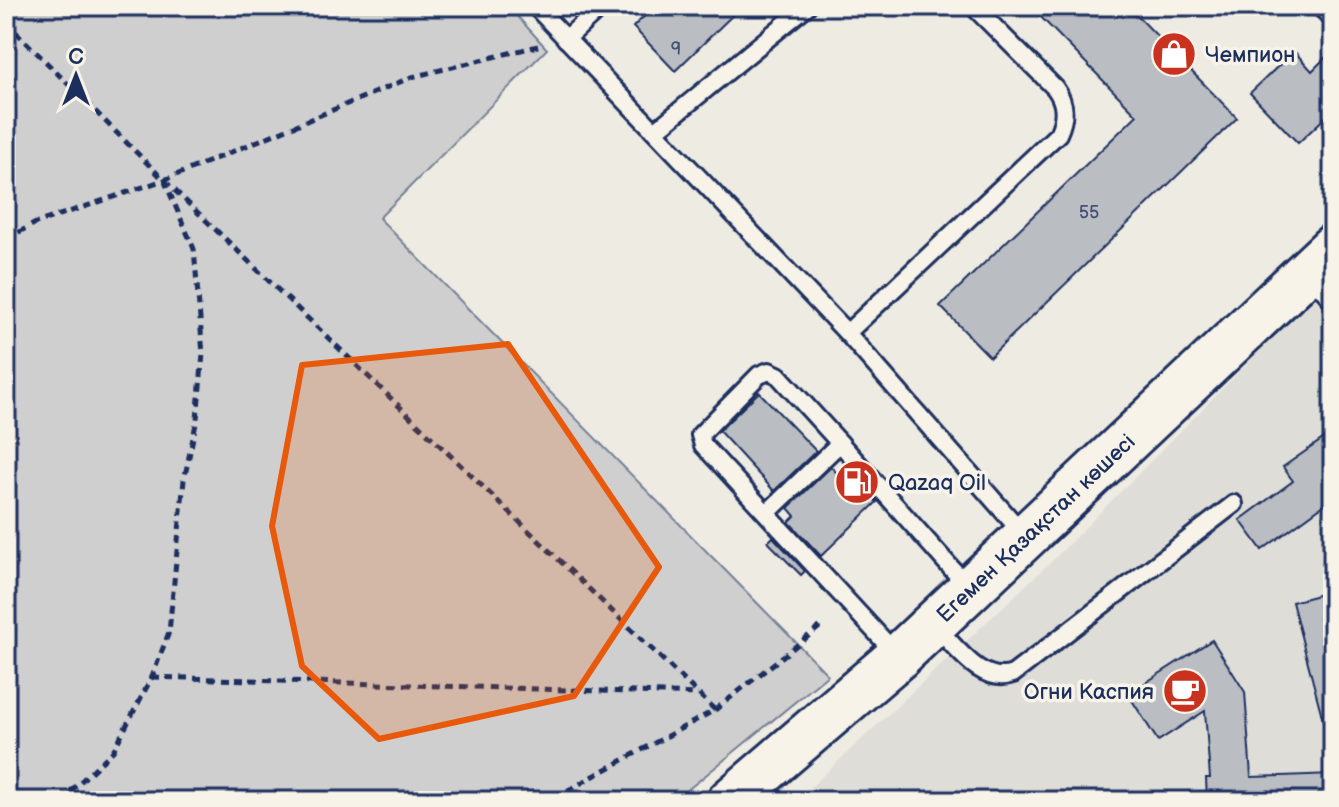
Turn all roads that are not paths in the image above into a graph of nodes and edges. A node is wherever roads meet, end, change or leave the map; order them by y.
1 (535, 6) edge
2 (602, 6) edge
3 (807, 6) edge
4 (973, 6) edge
5 (1319, 6) edge
6 (1333, 19) edge
7 (566, 39) junction
8 (655, 131) junction
9 (1324, 273) edge
10 (847, 333) junction
11 (840, 443) junction
12 (1234, 504) dead end
13 (767, 513) junction
14 (1026, 537) junction
15 (970, 589) junction
16 (933, 624) junction
17 (898, 657) junction
18 (730, 801) edge

1 - 7 lane
2 - 7 lane
3 - 8 lane
4 - 10 lane
5 - 6 lane
7 - 8 lane
8 - 10 lane
9 - 14 main road, Егемен Қазақстан көшесі
10 - 14 lane
11 - 13 lane
11 - 13 lane
11 - 15 lane
12 - 16 lane
13 - 17 lane
14 - 15 main road, Егемен Қазақстан көшесі
15 - 16 main road, Егемен Қазақстан көшесі
16 - 17 main road, Егемен Қазақстан көшесі
17 - 18 main road, Егемен Қазақстан көшесі

